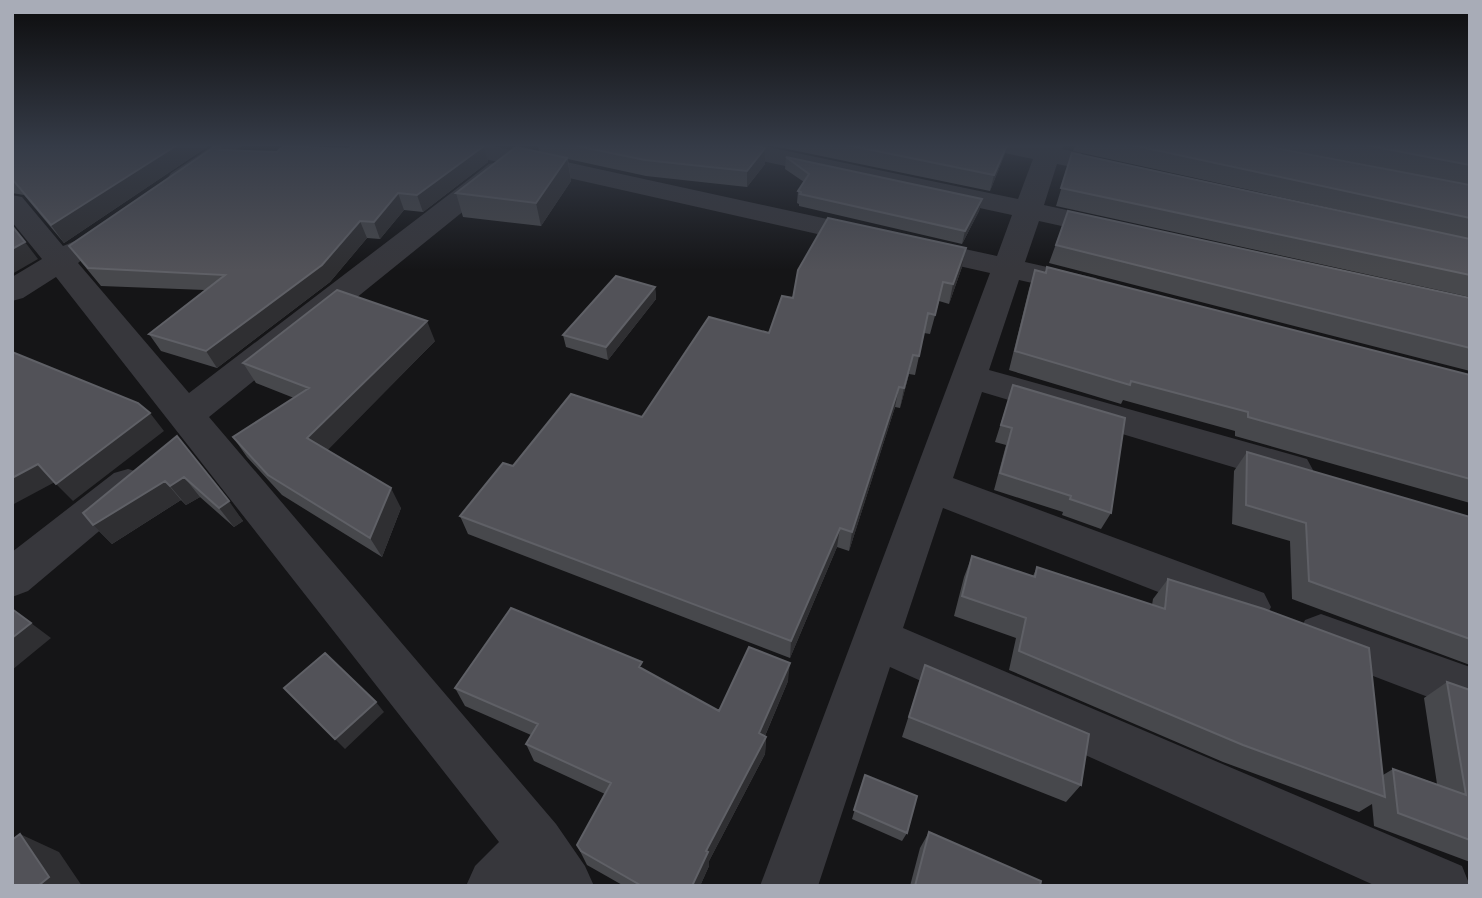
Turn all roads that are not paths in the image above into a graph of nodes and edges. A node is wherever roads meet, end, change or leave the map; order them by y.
1 (168, 187) edge
2 (479, 187) edge
3 (671, 187) edge
4 (923, 187) edge
5 (1036, 187) edge
6 (162, 191) edge
7 (12, 203) edge
8 (1028, 209) junction
9 (106, 230) edge
10 (1148, 236) edge
11 (60, 262) junction
12 (1008, 266) junction
13 (12, 290) edge
14 (1118, 294) edge
15 (969, 376) junction
16 (192, 422) junction
17 (1325, 480) edge
18 (930, 486) junction
19 (12, 578) edge
20 (876, 638) junction
21 (1470, 690) edge
22 (550, 865) edge
23 (495, 886) edge
24 (789, 886) edge
25 (1442, 886) edge

1 - 6 street
2 - 16 street
3 - 12 street
4 - 8 street
5 - 8 street
7 - 11 street
8 - 10 street
8 - 12 street
9 - 11 street
11 - 13 street
11 - 16 street
12 - 14 street
12 - 15 street
15 - 17 street
15 - 18 street
16 - 19 street
16 - 22 street
18 - 20 street
18 - 21 street
20 - 24 street
20 - 25 street
22 - 23 street

